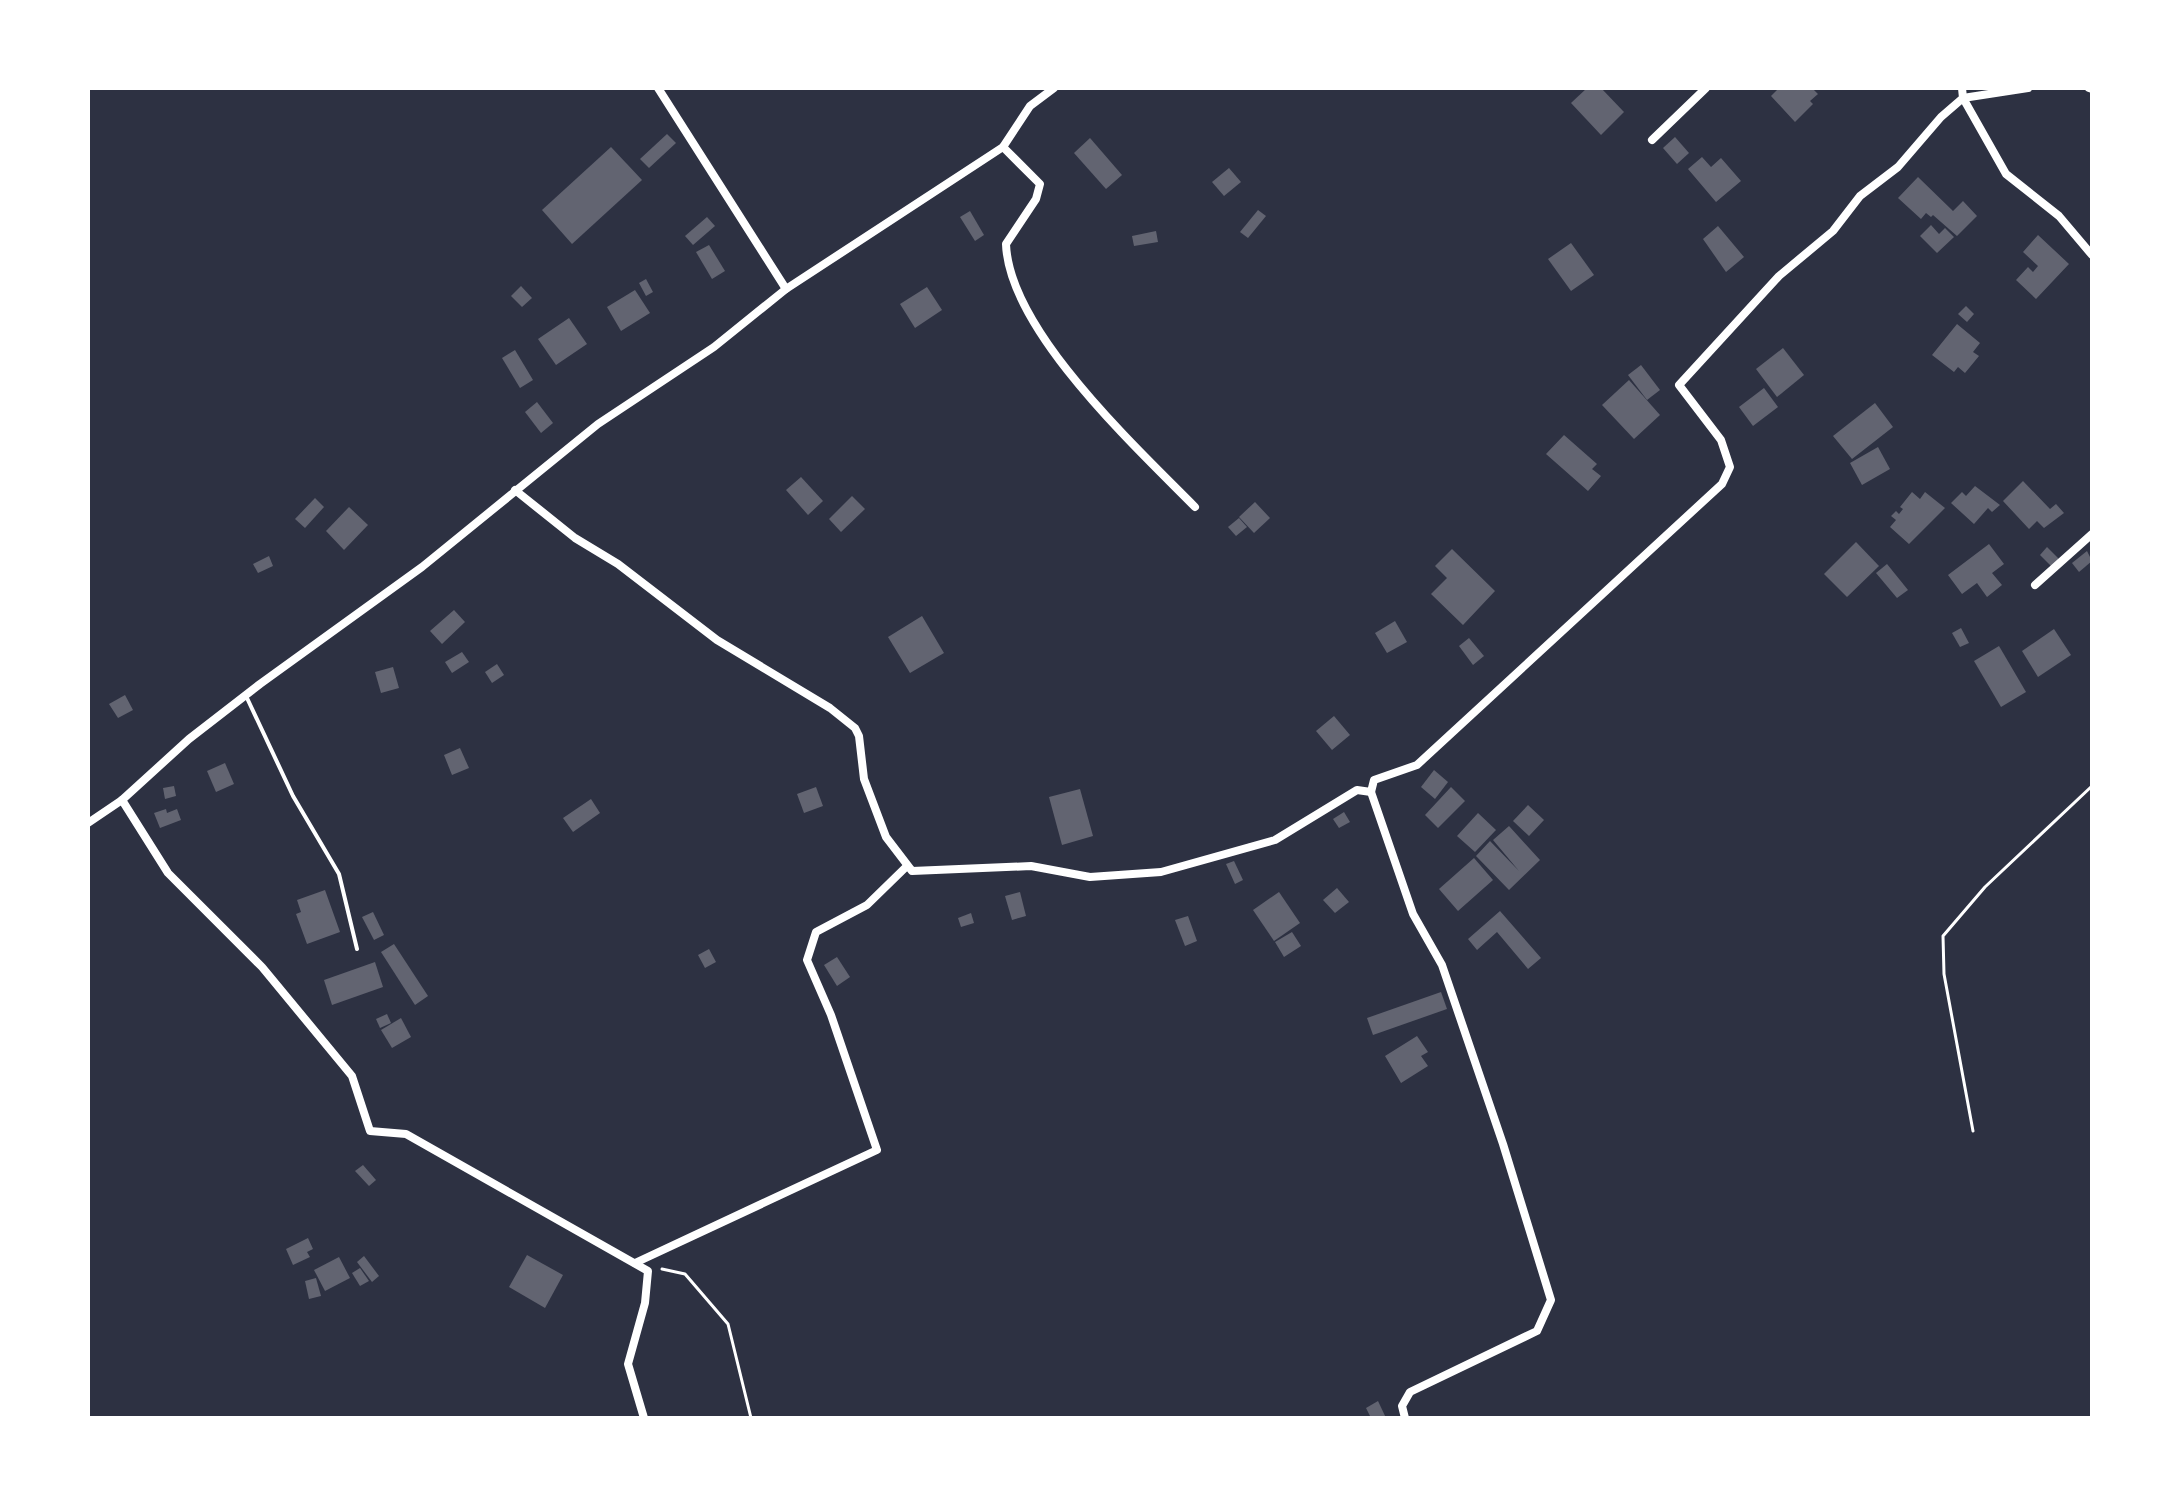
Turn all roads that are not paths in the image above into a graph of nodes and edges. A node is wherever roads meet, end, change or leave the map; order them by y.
1 (658, 88) edge
2 (1054, 88) edge
3 (1706, 88) edge
4 (2028, 88) edge
5 (1962, 93) edge
6 (1652, 140) dead end
7 (1003, 147) junction
8 (2092, 255) edge
9 (786, 289) junction
10 (515, 490) junction
11 (1195, 507) dead end
12 (2092, 534) edge
13 (2035, 585) dead end
14 (247, 698) junction
15 (1371, 792) junction
16 (122, 800) junction
17 (88, 823) edge
18 (907, 866) junction
19 (357, 949) dead end
20 (635, 1263) junction
21 (644, 1418) edge
22 (1405, 1418) edge

1 - 9 street
2 - 7 street
3 - 6 street
4 - 5 street
5 - 8 street
5 - 15 street
7 - 9 street
7 - 11 street
9 - 10 street
10 - 14 street
10 - 18 street
12 - 13 street
14 - 16 street
14 - 19 lane
15 - 18 street
15 - 22 street
16 - 17 street
16 - 20 street
18 - 20 street
20 - 21 street

